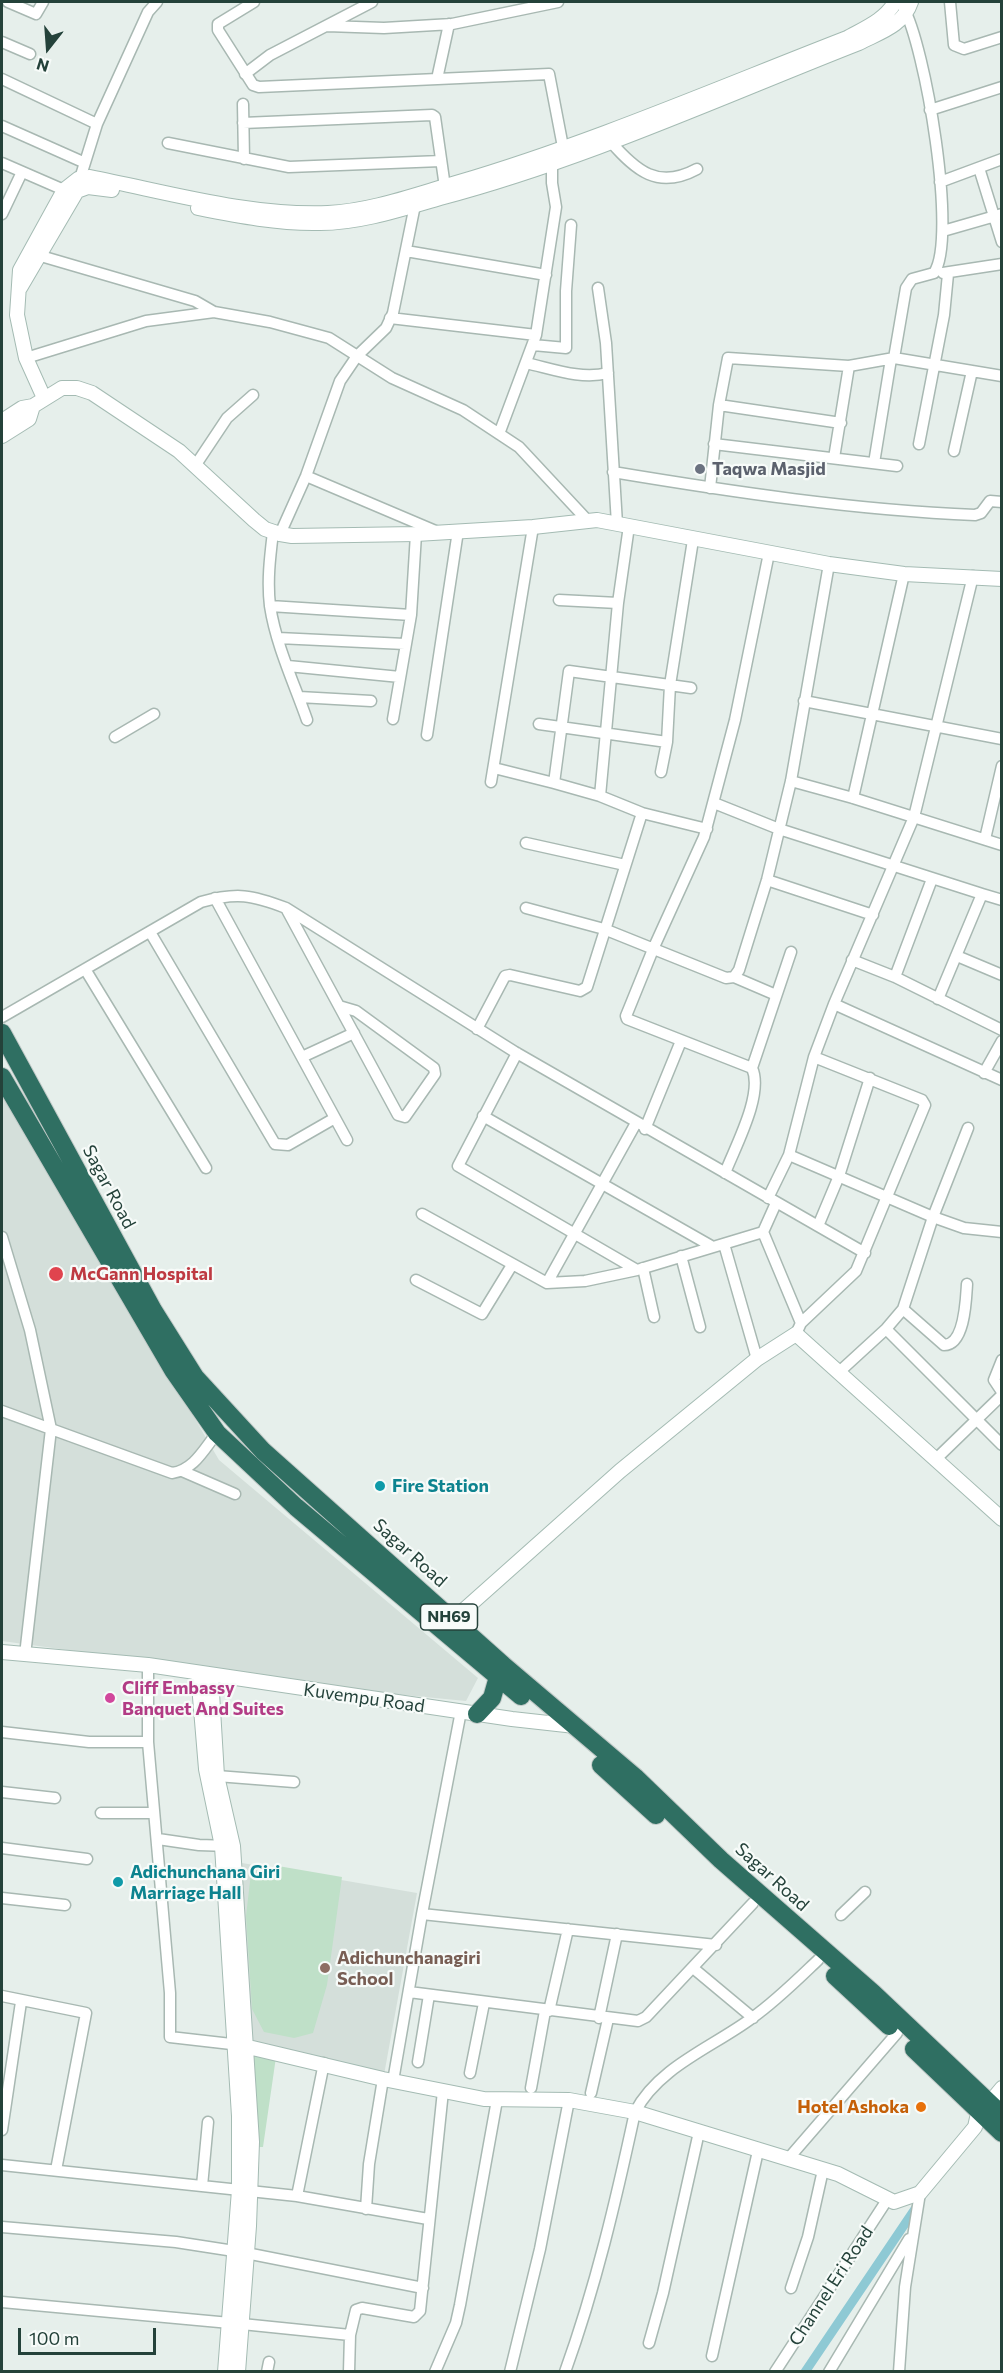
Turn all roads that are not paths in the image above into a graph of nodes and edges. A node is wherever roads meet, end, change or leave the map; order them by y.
1 (8, 2) edge
2 (43, 2) edge
3 (157, 2) edge
4 (372, 2) edge
5 (558, 2) edge
6 (895, 2) edge
7 (899, 2) edge
8 (950, 2) edge
9 (249, 3) edge
10 (909, 8) edge
11 (449, 24) junction
12 (327, 26) junction
13 (1002, 38) edge
14 (2, 42) edge
15 (30, 54) dead end
16 (245, 74) junction
17 (2, 79) edge
18 (437, 79) junction
19 (1002, 87) edge
20 (243, 104) dead end
21 (930, 110) junction
22 (243, 123) junction
23 (97, 124) junction
24 (2, 126) edge
25 (610, 141) junction
26 (168, 143) dead end
27 (563, 147) junction
28 (244, 159) junction
29 (1002, 159) edge
30 (441, 161) junction
31 (83, 162) junction
32 (2, 163) edge
33 (552, 164) junction
34 (697, 168) dead end
35 (979, 168) junction
36 (22, 172) junction
37 (940, 182) junction
38 (73, 187) junction
39 (445, 187) junction
40 (416, 205) junction
41 (3, 207) edge
42 (998, 216) edge
43 (571, 225) dead end
44 (942, 231) junction
45 (1002, 242) edge
46 (406, 251) junction
47 (33, 254) junction
48 (1002, 264) edge
49 (934, 273) junction
50 (948, 274) junction
51 (546, 275) junction
52 (598, 288) dead end
53 (214, 312) junction
54 (390, 318) junction
55 (534, 340) junction
56 (357, 356) junction
57 (26, 358) junction
58 (892, 359) junction
59 (526, 363) junction
60 (935, 365) junction
61 (849, 366) junction
62 (972, 371) junction
63 (608, 374) junction
64 (1002, 376) edge
65 (253, 395) dead end
66 (39, 402) junction
67 (719, 405) junction
68 (2, 421) edge
69 (840, 423) junction
70 (499, 434) junction
71 (2, 436) edge
72 (714, 444) junction
73 (919, 444) dead end
74 (954, 451) dead end
75 (834, 458) junction
76 (874, 463) junction
77 (195, 466) junction
78 (897, 466) dead end
79 (614, 472) junction
80 (306, 476) junction
81 (710, 488) junction
82 (1002, 502) edge
83 (588, 520) junction
84 (623, 525) junction
85 (533, 527) junction
86 (458, 531) junction
87 (438, 532) junction
88 (276, 533) junction
89 (416, 534) junction
90 (693, 540) junction
91 (769, 553) junction
92 (829, 564) junction
93 (904, 574) junction
94 (973, 576) junction
95 (1002, 579) edge
96 (559, 600) dead end
97 (618, 603) junction
98 (270, 606) junction
99 (411, 615) junction
100 (278, 638) junction
101 (405, 644) junction
102 (288, 666) junction
103 (612, 675) junction
104 (400, 678) junction
105 (670, 685) junction
106 (691, 688) dead end
107 (299, 697) junction
108 (371, 701) dead end
109 (804, 701) junction
110 (154, 714) dead end
111 (870, 714) junction
112 (393, 719) dead end
113 (307, 720) dead end
114 (539, 724) dead end
115 (938, 725) junction
116 (560, 726) junction
117 (607, 732) junction
118 (426, 735) dead end
119 (115, 737) dead end
120 (1002, 739) edge
121 (667, 742) junction
122 (1002, 766) edge
123 (494, 768) junction
124 (661, 772) dead end
125 (491, 782) dead end
126 (791, 782) junction
127 (554, 783) junction
128 (600, 796) junction
129 (853, 798) junction
130 (714, 803) junction
131 (642, 813) junction
132 (914, 817) junction
133 (707, 829) junction
134 (779, 829) junction
135 (985, 839) junction
136 (526, 843) dead end
137 (1002, 846) edge
138 (625, 865) junction
139 (895, 866) junction
140 (932, 879) junction
141 (767, 880) junction
142 (982, 894) junction
143 (215, 898) junction
144 (1002, 900) edge
145 (286, 908) junction
146 (526, 908) dead end
147 (873, 915) junction
148 (604, 929) junction
149 (150, 932) junction
150 (654, 947) junction
151 (791, 952) dead end
152 (957, 956) junction
153 (852, 960) junction
154 (85, 969) junction
155 (1002, 975) edge
156 (734, 977) junction
157 (895, 977) junction
158 (776, 995) junction
159 (938, 999) junction
160 (834, 1004) junction
161 (339, 1006) junction
162 (2, 1017) edge
163 (477, 1029) junction
164 (1002, 1030) edge
165 (2, 1033) edge
166 (354, 1033) junction
167 (681, 1041) junction
168 (1002, 1041) edge
169 (517, 1053) junction
170 (302, 1057) junction
171 (814, 1057) junction
172 (752, 1068) junction
173 (984, 1073) junction
174 (2, 1077) edge
175 (870, 1078) junction
176 (1002, 1080) edge
177 (483, 1116) junction
178 (335, 1118) junction
179 (641, 1126) junction
180 (968, 1128) dead end
181 (347, 1140) dead end
182 (789, 1155) junction
183 (207, 1168) dead end
184 (725, 1173) junction
185 (839, 1176) junction
186 (601, 1184) junction
187 (889, 1197) junction
188 (772, 1200) junction
189 (422, 1214) dead end
190 (933, 1217) junction
191 (818, 1226) junction
192 (1001, 1230) edge
193 (573, 1232) junction
194 (763, 1232) junction
195 (3, 1244) edge
196 (719, 1246) junction
197 (865, 1254) junction
198 (681, 1256) junction
199 (512, 1265) junction
200 (640, 1269) junction
201 (416, 1280) dead end
202 (547, 1283) junction
203 (967, 1284) dead end
204 (903, 1309) junction
205 (654, 1317) dead end
206 (700, 1327) dead end
207 (798, 1329) junction
208 (886, 1329) junction
209 (757, 1359) junction
210 (1002, 1360) edge
211 (838, 1372) junction
212 (1002, 1394) edge
213 (2, 1411) edge
214 (976, 1419) junction
215 (51, 1429) junction
216 (217, 1432) junction
217 (1002, 1445) edge
218 (936, 1459) junction
219 (182, 1471) junction
220 (235, 1494) dead end
221 (1002, 1519) edge
222 (447, 1625) junction
223 (2, 1652) edge
224 (25, 1655) junction
225 (148, 1665) junction
226 (204, 1674) junction
227 (498, 1677) junction
228 (469, 1713) junction
229 (566, 1726) junction
230 (2, 1732) edge
231 (148, 1742) junction
232 (217, 1776) junction
233 (294, 1782) dead end
234 (2, 1792) edge
235 (55, 1798) dead end
236 (100, 1813) dead end
237 (154, 1813) junction
238 (158, 1839) junction
239 (227, 1846) junction
240 (2, 1848) edge
241 (87, 1859) dead end
242 (865, 1892) dead end
243 (2, 1898) edge
244 (753, 1903) junction
245 (65, 1905) dead end
246 (422, 1914) junction
247 (841, 1915) dead end
248 (568, 1929) junction
249 (617, 1934) junction
250 (716, 1945) junction
251 (818, 1960) junction
252 (693, 1968) junction
253 (409, 1992) junction
254 (429, 1995) junction
255 (2, 1996) edge
256 (21, 2002) junction
257 (484, 2003) junction
258 (547, 2011) junction
259 (604, 2018) junction
260 (753, 2018) junction
261 (897, 2033) junction
262 (239, 2045) junction
263 (418, 2062) dead end
264 (324, 2063) junction
265 (470, 2073) dead end
266 (388, 2080) junction
267 (531, 2088) dead end
268 (1002, 2088) edge
269 (443, 2091) junction
270 (591, 2093) dead end
271 (496, 2100) junction
272 (570, 2100) junction
273 (635, 2112) junction
274 (992, 2116) edge
275 (208, 2122) dead end
276 (2, 2130) edge
277 (699, 2132) junction
278 (758, 2151) junction
279 (788, 2158) junction
280 (2, 2165) edge
281 (56, 2170) junction
282 (824, 2170) junction
283 (202, 2186) junction
284 (244, 2191) junction
285 (920, 2193) junction
286 (297, 2196) junction
287 (887, 2200) junction
288 (366, 2209) junction
289 (428, 2219) junction
290 (2, 2227) edge
291 (913, 2233) junction
292 (240, 2252) junction
293 (423, 2288) junction
294 (791, 2288) dead end
295 (2, 2302) edge
296 (236, 2323) junction
297 (350, 2335) junction
298 (649, 2343) dead end
299 (712, 2356) dead end
300 (225, 2372) edge
301 (238, 2372) edge
302 (349, 2372) edge
303 (435, 2372) edge
304 (510, 2372) edge
305 (565, 2372) edge
306 (775, 2372) edge
307 (829, 2372) edge
308 (899, 2372) edge

1 - 2 street
3 - 23 street
4 - 12 street
5 - 11 street
6 - 27 street
7 - 10 street
8 - 13 street
9 - 16 street
10 - 21 street
10 - 25 street
11 - 12 street
11 - 18 street
12 - 16 street
14 - 15 street
16 - 18 street
17 - 23 street
18 - 27 street
19 - 21 street
20 - 22 street
21 - 37 street
22 - 28 street
22 - 30 street
23 - 31 street
24 - 31 street
25 - 33 street
25 - 34 street
26 - 28 street
27 - 39 street
28 - 30 street
29 - 35 street
30 - 39 street
31 - 38 street
32 - 36 street
33 - 40 street
33 - 51 street
35 - 37 street
35 - 42 street
36 - 38 street
36 - 41 street
37 - 44 street
38 - 39 street
38 - 40 street
38 - 47 street
40 - 46 street
42 - 44 street
42 - 45 street
43 - 55 street
44 - 49 street
46 - 51 street
46 - 54 street
47 - 53 street
47 - 57 street
48 - 50 street
49 - 50 street
49 - 58 street
50 - 60 street
51 - 55 street
52 - 63 street
53 - 56 street
53 - 57 street
54 - 55 street
54 - 56 street
55 - 59 street
56 - 70 street
56 - 80 street
57 - 66 street
58 - 60 street
58 - 61 street
58 - 76 street
59 - 63 street
59 - 70 street
60 - 62 street
60 - 73 street
61 - 67 street
61 - 69 street
62 - 64 street
62 - 74 street
63 - 79 street
65 - 77 street
66 - 68 street
66 - 71 street
66 - 77 street
67 - 69 street
67 - 72 street
69 - 75 street
70 - 83 street
72 - 75 street
72 - 81 street
75 - 76 street
76 - 78 street
77 - 88 street
79 - 81 street
79 - 84 street
80 - 87 street
80 - 88 street
81 - 82 street
83 - 84 street
83 - 85 street
84 - 90 street
84 - 97 street
85 - 86 street
85 - 123 street
86 - 87 street
86 - 118 street
87 - 89 street
88 - 89 street
88 - 98 street
89 - 99 street
90 - 91 street
90 - 105 street
91 - 92 street
91 - 130 street
92 - 93 street
92 - 109 street
93 - 94 street
93 - 111 street
94 - 95 street
94 - 115 street
96 - 97 street
97 - 103 street
98 - 99 street
98 - 100 street
99 - 101 street
100 - 101 street
100 - 102 street
101 - 104 street
102 - 104 street
102 - 107 street
103 - 105 street
103 - 116 street
103 - 117 street
104 - 112 street
105 - 106 street
105 - 121 street
107 - 108 street
107 - 113 street
109 - 111 street
109 - 126 street
110 - 119 street
111 - 115 street
111 - 129 street
114 - 116 street
115 - 120 street
115 - 132 street
116 - 117 street
116 - 127 street
117 - 121 street
117 - 128 street
121 - 124 street
122 - 135 street
123 - 125 street
123 - 127 street
126 - 129 street
126 - 134 street
127 - 128 street
128 - 131 street
129 - 132 street
130 - 133 street
130 - 134 street
131 - 133 street
131 - 138 street
132 - 135 street
132 - 139 street
133 - 150 street
134 - 139 street
134 - 141 street
135 - 137 street
136 - 138 street
138 - 148 street
139 - 140 street
139 - 147 street
140 - 142 street
140 - 157 street
141 - 147 street
141 - 156 street
142 - 144 street
142 - 152 street
143 - 145 street
143 - 149 street
143 - 170 street
145 - 161 street
145 - 163 street
146 - 148 street
147 - 153 street
148 - 150 street
148 - 163 street
149 - 154 street
149 - 178 street
150 - 156 street
150 - 167 street
151 - 158 street
152 - 155 street
152 - 159 street
153 - 157 street
153 - 160 street
154 - 162 street
154 - 183 street
156 - 158 street
157 - 159 street
158 - 172 street
159 - 164 street
160 - 171 street
160 - 173 street
161 - 166 street
161 - 166 street
163 - 169 street
165 - 222 highway, Sagar Road / NH69
166 - 170 street
167 - 172 street
167 - 179 street
168 - 173 street
169 - 177 street
169 - 179 street
170 - 178 street
171 - 175 street
171 - 182 street
172 - 184 street
173 - 176 street
174 - 216 highway, Sagar Road / NH69
175 - 185 street
175 - 187 street
177 - 186 street
177 - 193 street
178 - 181 street
179 - 184 street
179 - 186 street
180 - 190 street
182 - 185 street
182 - 188 street
184 - 188 street
185 - 187 street
185 - 191 street
186 - 193 street
186 - 196 street
187 - 190 street
187 - 197 street
188 - 191 street
188 - 194 street
189 - 199 street
190 - 192 street
190 - 204 street
191 - 197 street
193 - 200 street
193 - 202 street
194 - 196 street
194 - 207 street
195 - 215 street
196 - 198 street
196 - 209 street
197 - 207 street
198 - 200 street
198 - 206 street
199 - 201 street
199 - 202 street
200 - 202 street
200 - 205 street
203 - 204 street
204 - 208 street
207 - 209 street
207 - 211 street
208 - 211 street
208 - 214 street
209 - 222 street
210 - 212 street
211 - 218 street
212 - 214 street
213 - 215 street
214 - 217 street
214 - 218 street
215 - 219 street
215 - 224 street
216 - 219 street
216 - 222 highway, Sagar Road / NH69
218 - 221 street
219 - 220 street
222 - 227 highway, Sagar Road / NH69
222 - 229 highway, Sagar Road / NH69
223 - 224 street, Kuvempu Road
224 - 225 street, Kuvempu Road
225 - 226 street, Kuvempu Road
225 - 231 street
226 - 228 street, Kuvempu Road
226 - 232 street
226 - 239 street
227 - 228 highway
227 - 229 highway, Sagar Road / NH69
228 - 229 street, Kuvempu Road
228 - 246 street
229 - 244 highway, Sagar Road / NH69
229 - 274 highway, Sagar Road / NH69
230 - 231 street
231 - 237 street
232 - 233 street
232 - 239 street
234 - 235 street
236 - 237 street
237 - 238 street
238 - 239 street
238 - 262 street
239 - 262 street
240 - 241 street
242 - 247 street
243 - 245 street
244 - 250 street
244 - 251 highway, Sagar Road / NH69
246 - 248 street
246 - 253 street
248 - 249 street
248 - 258 street
249 - 250 street
249 - 259 street
250 - 252 street
251 - 260 street
251 - 261 highway, Sagar Road / NH69
252 - 259 street
252 - 260 street
253 - 254 street
253 - 266 street
254 - 257 street
254 - 263 street
255 - 256 street
256 - 276 street
256 - 281 street
257 - 258 street
257 - 265 street
258 - 259 street
258 - 267 street
259 - 270 street
260 - 273 street
261 - 274 highway, Sagar Road / NH69
261 - 279 street
262 - 264 street
262 - 284 street
264 - 266 street
264 - 286 street
266 - 269 street
266 - 288 street
268 - 274 street
269 - 271 street
269 - 289 street
271 - 272 street
271 - 303 street
272 - 273 street
272 - 304 street
273 - 277 street
273 - 305 street
274 - 285 street
275 - 283 street
277 - 278 street
277 - 298 street
278 - 279 street
278 - 299 street
279 - 282 street
280 - 281 street
281 - 283 street
282 - 287 street
282 - 294 street
283 - 284 street
284 - 286 street
284 - 292 street
285 - 287 street
285 - 291 street
286 - 288 street
287 - 306 street, Channel Eri Road
288 - 289 street
289 - 293 street
290 - 292 street
291 - 307 street
291 - 308 street
292 - 293 street
292 - 296 street
293 - 297 street
295 - 296 street
296 - 297 street
296 - 300 street
296 - 301 street
297 - 302 street

